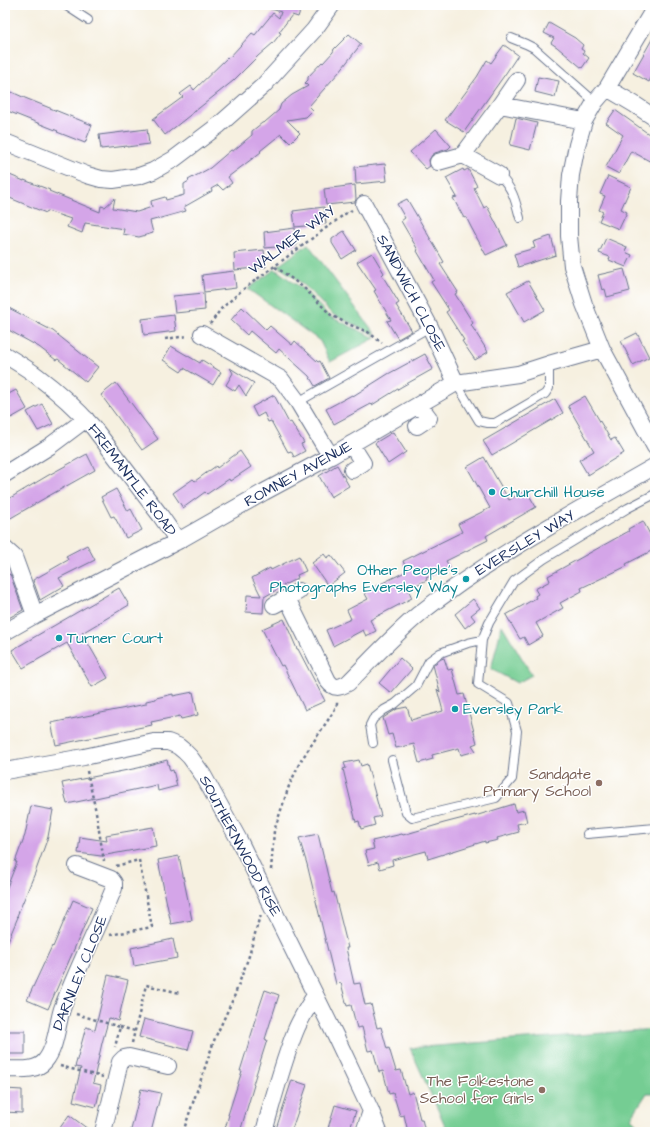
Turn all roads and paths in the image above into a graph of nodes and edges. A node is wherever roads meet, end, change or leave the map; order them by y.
1 (65, 5) edge
2 (332, 5) edge
3 (655, 7) edge
4 (88, 20) dead end
5 (511, 38) dead end
6 (516, 80) dead end
7 (607, 88) junction
8 (595, 102) junction
9 (500, 105) junction
10 (655, 118) edge
11 (584, 121) junction
12 (5, 142) edge
13 (463, 155) junction
14 (438, 162) dead end
15 (499, 175) joint
16 (364, 204) joint
17 (520, 218) dead end
18 (275, 266) junction
19 (236, 296) dead end
20 (430, 327) junction
21 (202, 334) dead end
22 (602, 349) junction
23 (390, 350) junction
24 (5, 355) edge
25 (549, 364) junction
26 (456, 383) junction
27 (298, 402) junction
28 (419, 405) junction
29 (86, 419) junction
30 (416, 426) dead end
31 (351, 444) junction
32 (655, 447) edge
33 (331, 456) junction
34 (655, 466) edge
35 (352, 470) dead end
36 (5, 474) edge
37 (655, 494) edge
38 (178, 541) junction
39 (5, 549) edge
40 (287, 598) dead end
41 (35, 615) junction
42 (5, 632) edge
43 (482, 640) junction
44 (336, 688) junction
45 (373, 743) dead end
46 (84, 757) junction
47 (392, 760) dead end
48 (5, 771) edge
49 (655, 828) edge
50 (587, 834) dead end
51 (77, 866) dead end
52 (112, 866) dead end
53 (105, 868) dead end
54 (270, 876) dead end
55 (270, 903) junction
56 (92, 938) junction
57 (180, 992) dead end
58 (315, 995) junction
59 (62, 1010) junction
60 (120, 1027) junction
61 (135, 1030) junction
62 (124, 1060) junction
63 (45, 1062) junction
64 (168, 1066) dead end
65 (5, 1069) edge
66 (115, 1080) junction
67 (371, 1111) junction
68 (103, 1132) edge
69 (183, 1132) edge
70 (264, 1132) edge
71 (364, 1132) edge
72 (380, 1132) edge

1 - 4 lane
2 - 12 street
3 - 7 street
5 - 8 lane
6 - 9 street
7 - 8 street
7 - 10 street
8 - 11 street
9 - 11 street
9 - 13 street
11 - 22 street
13 - 14 street
13 - 15 street
15 - 17 lane
16 - 18 path, WALMER WAY
16 - 20 street, SANDWICH CLOSE
18 - 19 path, WALMER WAY
18 - 23 path
20 - 23 lane
20 - 26 street, SANDWICH CLOSE
21 - 27 street
22 - 25 street, ROMNEY AVENUE
22 - 32 street
23 - 27 lane
24 - 29 street, FREMANTLE ROAD
25 - 26 street, ROMNEY AVENUE
25 - 26 lane
26 - 28 street, ROMNEY AVENUE
27 - 33 street
28 - 30 street
28 - 31 street, ROMNEY AVENUE
29 - 36 street, FREMANTLE ROAD
29 - 38 street, FREMANTLE ROAD
31 - 33 street, ROMNEY AVENUE
31 - 35 street
33 - 38 street, ROMNEY AVENUE
34 - 44 street, EVERSLEY WAY
37 - 43 lane
38 - 41 street, ROMNEY AVENUE
39 - 41 street
40 - 44 street
41 - 42 street, ROMNEY AVENUE
43 - 45 lane
43 - 47 lane
44 - 54 path
46 - 48 street, SOUTHERNWOOD RISE
46 - 53 path
46 - 55 street, SOUTHERNWOOD RISE
49 - 50 lane
51 - 56 street, DARNLEY CLOSE
52 - 56 path
55 - 58 street, SOUTHERNWOOD RISE
55 - 69 path
56 - 59 street, DARNLEY CLOSE
57 - 61 path
58 - 67 street, SOUTHERNWOOD RISE
58 - 70 street
59 - 60 path
59 - 63 street, DARNLEY CLOSE
60 - 61 path
60 - 62 path
61 - 62 path
62 - 64 street
62 - 66 street
63 - 65 street
63 - 66 path
66 - 68 street
67 - 71 street
67 - 72 street, SOUTHERNWOOD RISE

